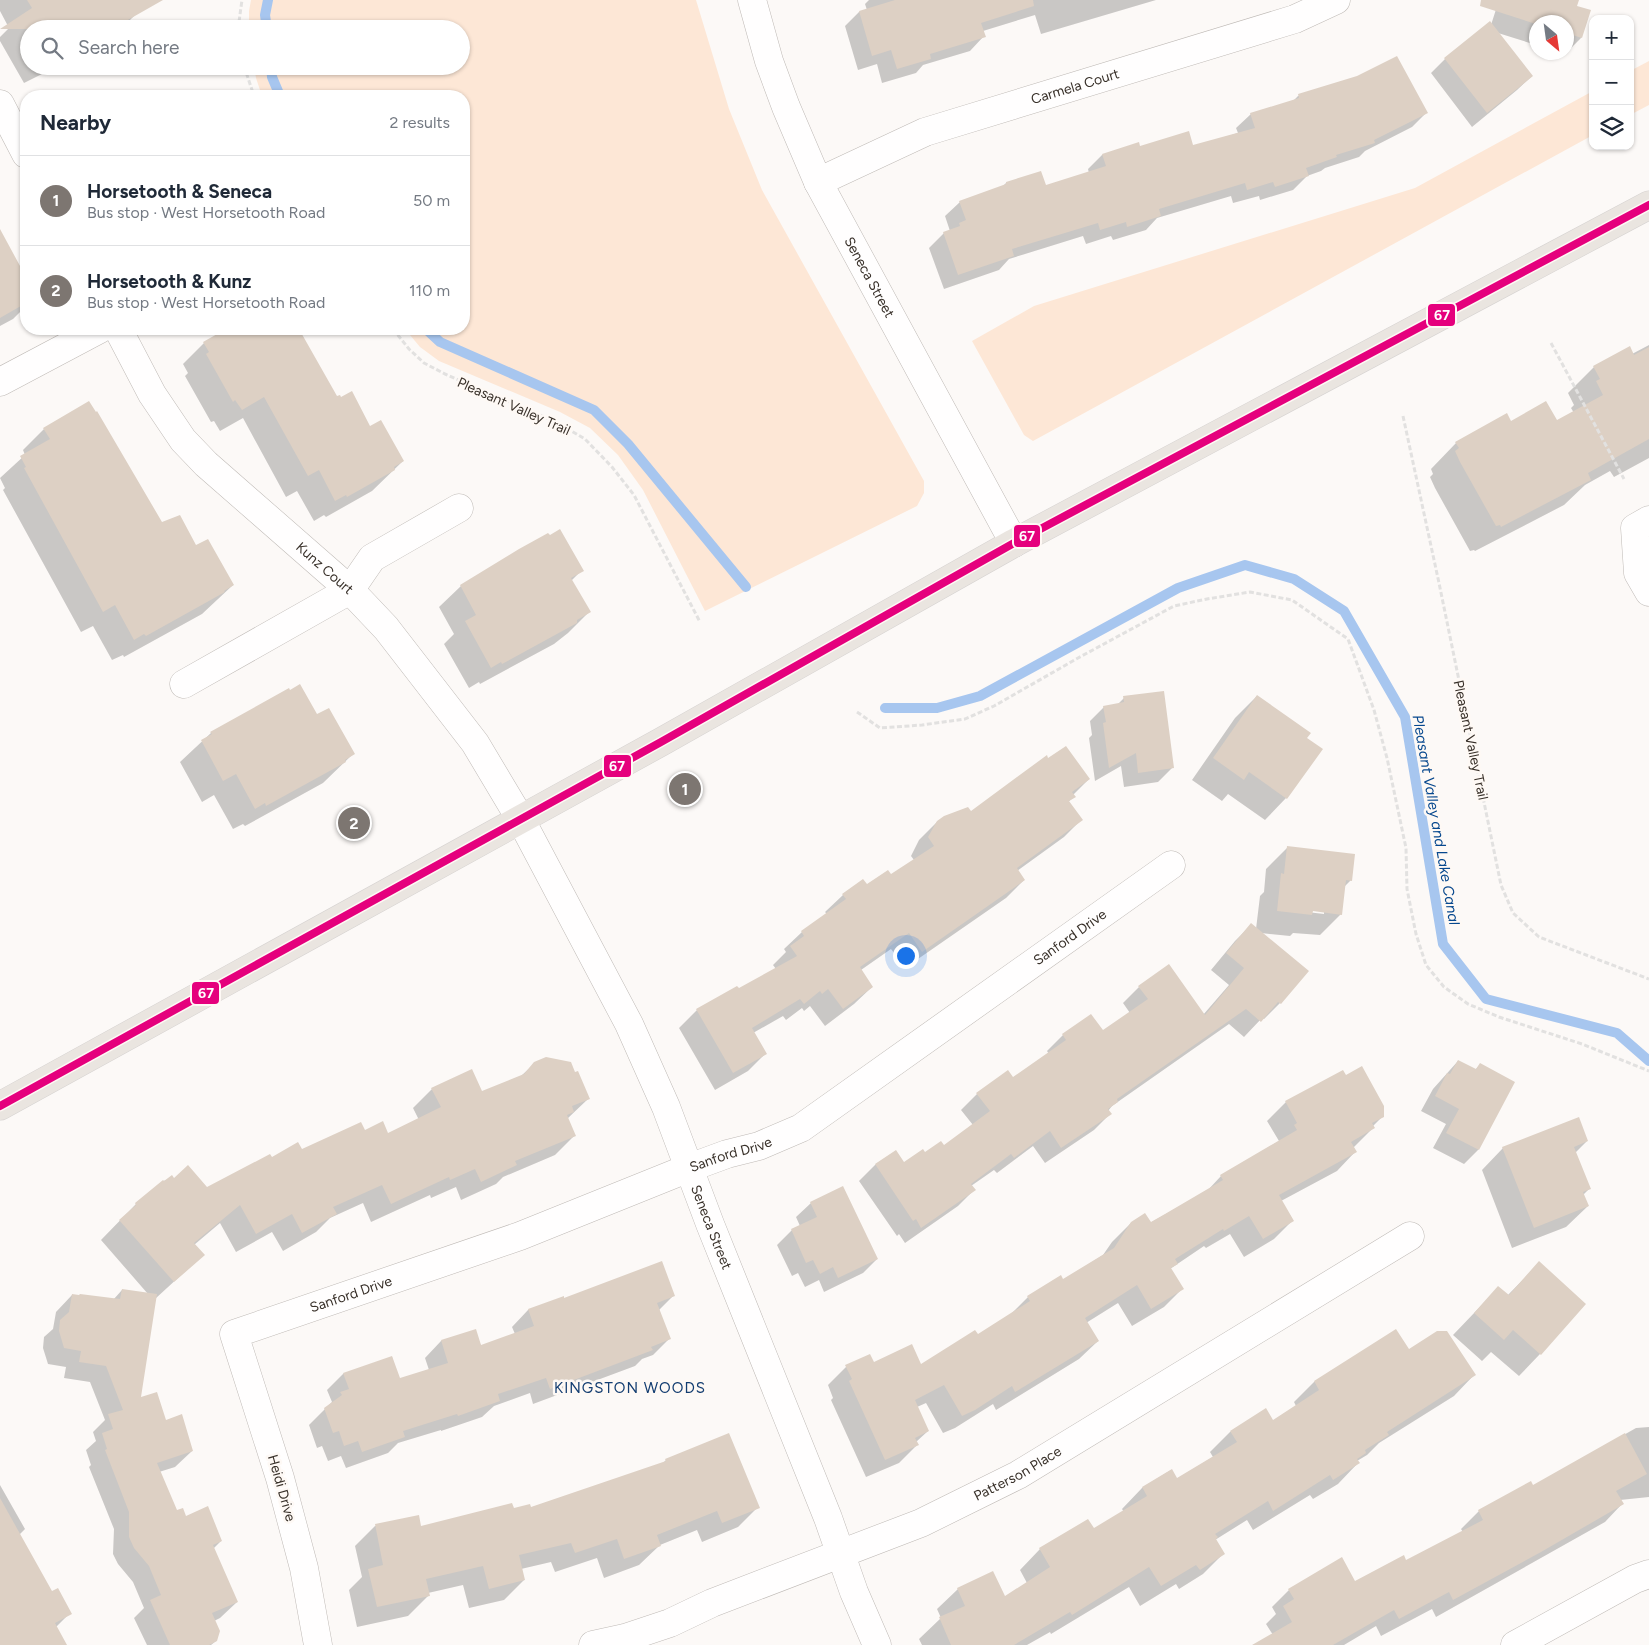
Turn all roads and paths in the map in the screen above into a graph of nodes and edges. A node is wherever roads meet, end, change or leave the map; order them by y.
1 (242, 0) edge
2 (752, 0) edge
3 (1336, 0) edge
4 (239, 20) edge
5 (247, 75) edge
6 (252, 90) edge
7 (0, 104) edge
8 (20, 142) edge
9 (818, 182) junction
10 (1649, 205) edge
11 (89, 335) edge
12 (121, 335) edge
13 (398, 335) edge
14 (1551, 343) dead end
15 (0, 382) edge
16 (1403, 416) dead end
17 (1624, 479) dead end
18 (459, 508) dead end
19 (1649, 520) edge
20 (1014, 543) junction
21 (350, 590) junction
22 (1649, 592) edge
23 (700, 622) dead end
24 (184, 684) dead end
25 (858, 712) dead end
26 (521, 820) junction
27 (1171, 865) dead end
28 (1649, 979) edge
29 (1649, 1071) edge
30 (0, 1106) edge
31 (689, 1168) junction
32 (1410, 1236) dead end
33 (234, 1334) joint
34 (840, 1555) junction
35 (1649, 1574) edge
36 (318, 1645) edge
37 (592, 1645) edge
38 (877, 1645) edge
39 (1515, 1645) edge

1 - 4 path
2 - 9 street, Seneca Street
3 - 9 street, Carmela Court
5 - 6 path
7 - 8 street
9 - 20 street, Seneca Street
10 - 20 main road
11 - 15 street
12 - 21 street, Kunz Court
13 - 23 path, Pleasant Valley Trail
14 - 17 path
16 - 28 path, Pleasant Valley Trail
18 - 21 street
19 - 22 street
20 - 26 main road
21 - 24 street
21 - 26 street, Kunz Court
25 - 29 path
26 - 30 main road
26 - 31 street, Seneca Street
27 - 31 street, Sanford Drive
31 - 33 street, Sanford Drive
31 - 34 street, Seneca Street
32 - 34 street, Patterson Place
33 - 36 street, Heidi Drive
34 - 37 street, Patterson Place
34 - 38 street, Seneca Street
35 - 39 street

